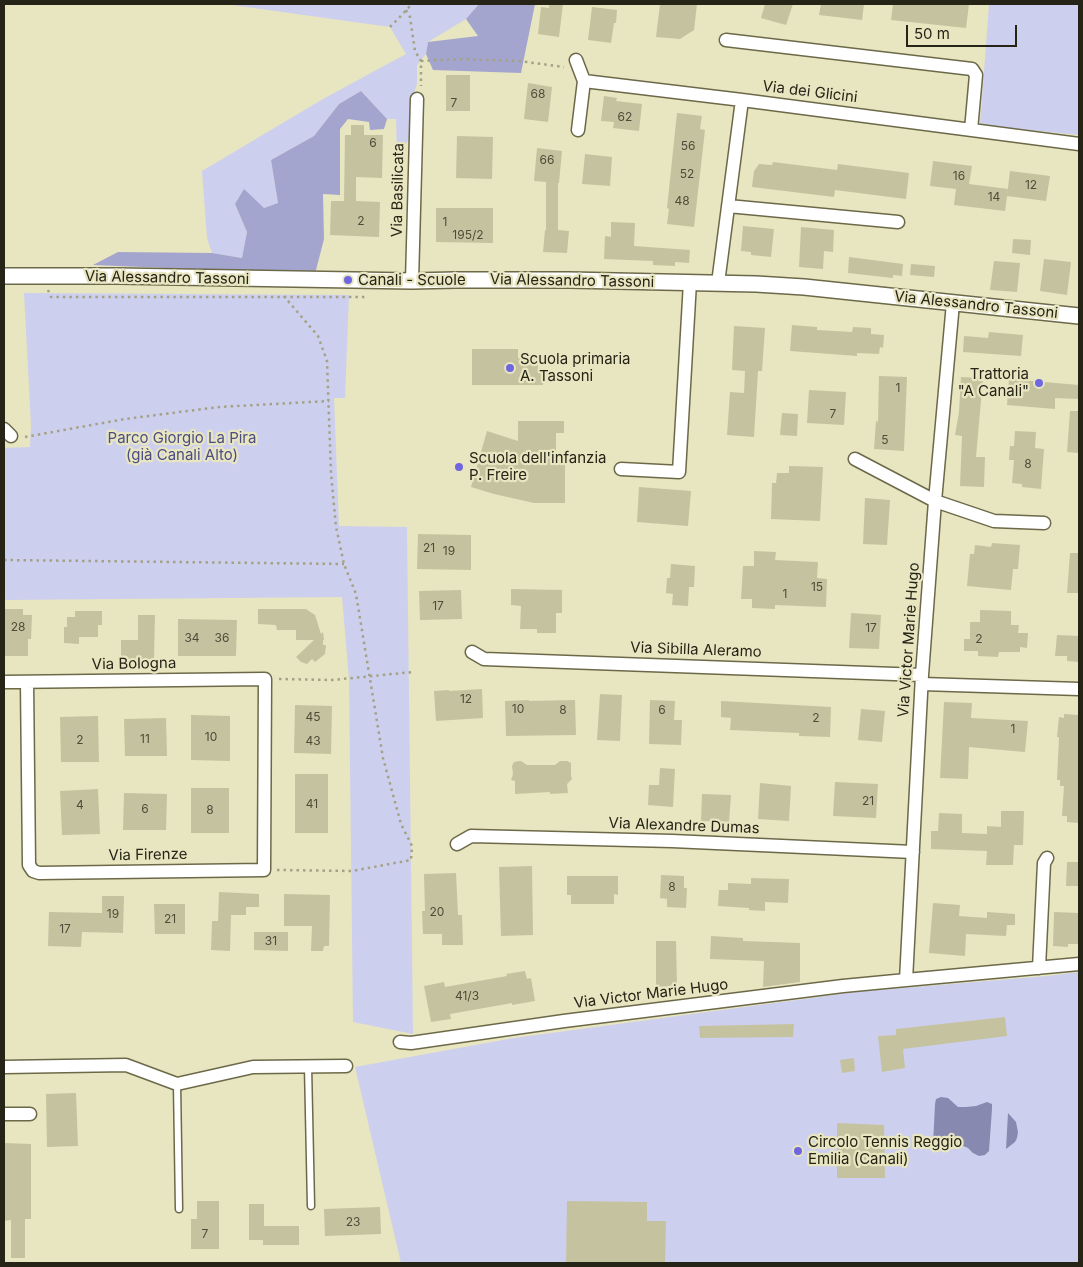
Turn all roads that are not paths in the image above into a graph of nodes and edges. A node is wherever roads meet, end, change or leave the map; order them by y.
1 (726, 40) dead end
2 (416, 99) road end
3 (742, 100) junction
4 (578, 130) dead end
5 (971, 130) junction
6 (1079, 144) edge
7 (728, 206) junction
8 (898, 222) dead end
9 (4, 276) edge
10 (412, 281) junction
11 (690, 282) junction
12 (718, 283) junction
13 (953, 303) junction
14 (1079, 316) edge
15 (855, 459) dead end
16 (621, 469) dead end
17 (935, 501) junction
18 (1044, 523) dead end
19 (472, 652) dead end
20 (922, 679) junction
21 (4, 682) edge
22 (27, 682) junction
23 (1079, 689) edge
24 (457, 844) dead end
25 (913, 852) junction
26 (1047, 858) dead end
27 (264, 870) joint
28 (1079, 964) edge
29 (1039, 968) junction
30 (906, 980) junction
31 (400, 1042) dead end
32 (308, 1066) junction
33 (346, 1066) dead end
34 (4, 1067) edge
35 (177, 1084) junction
36 (4, 1114) edge
37 (30, 1114) dead end
38 (311, 1206) dead end
39 (179, 1209) dead end

1 - 5 street
2 - 10 street, Via Basilicata
3 - 4 street, Via dei Glicini
3 - 5 street, Via dei Glicini
3 - 7 street
5 - 6 street, Via dei Glicini
7 - 8 street
7 - 12 street
9 - 10 street, Via Alessandro Tassoni
10 - 11 street, Via Alessandro Tassoni
11 - 12 street, Via Alessandro Tassoni
11 - 16 street
12 - 13 street, Via Alessandro Tassoni
13 - 14 street, Via Alessandro Tassoni
13 - 17 street, Via Victor Marie Hugo
15 - 17 street
17 - 18 street
17 - 20 street, Via Victor Marie Hugo
19 - 20 street, Via Sibilla Aleramo
20 - 23 street, Via Sibilla Aleramo
20 - 25 street, Via Victor Marie Hugo
21 - 22 street, Via Bologna
22 - 27 street, Via Firenze
22 - 27 street, Via Bologna
24 - 25 street, Via Alexandre Dumas
25 - 30 street, Via Victor Marie Hugo
26 - 29 street
28 - 29 street, Via Victor Marie Hugo
29 - 30 street, Via Victor Marie Hugo
30 - 31 street, Via Victor Marie Hugo
32 - 33 street
32 - 35 street
32 - 38 lane
34 - 35 street
35 - 39 lane
36 - 37 street

